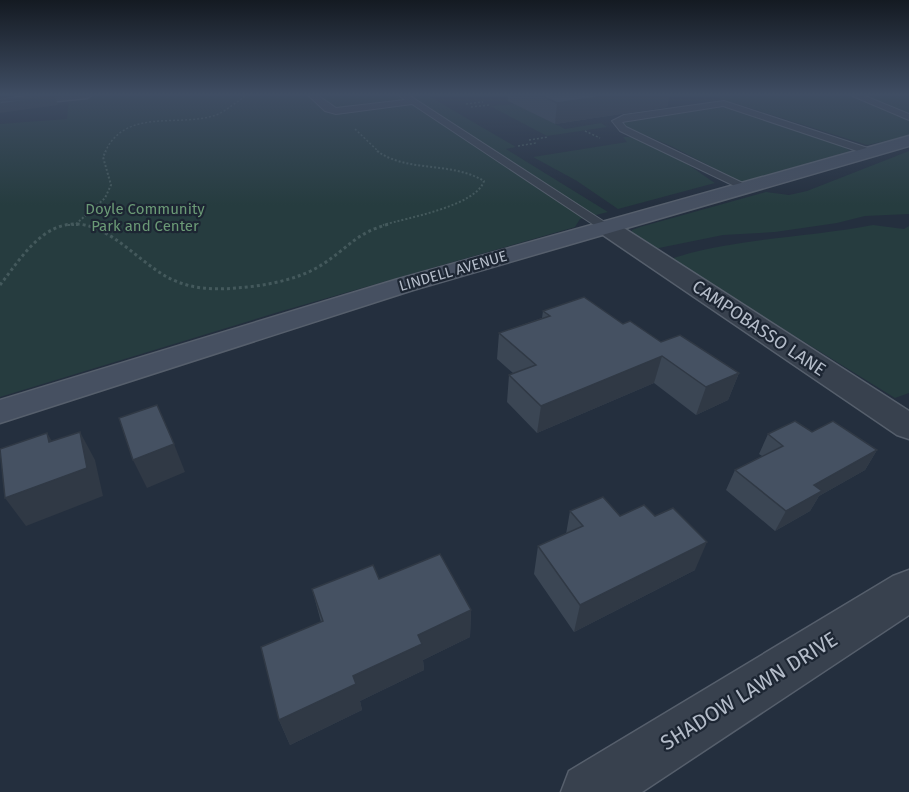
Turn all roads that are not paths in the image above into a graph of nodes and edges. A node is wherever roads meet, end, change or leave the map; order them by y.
1 (457, 131) edge
2 (627, 131) edge
3 (807, 131) edge
4 (909, 141) edge
5 (870, 152) junction
6 (745, 189) junction
7 (608, 228) junction
8 (0, 412) edge
9 (909, 428) edge
10 (909, 590) edge
11 (590, 792) edge

1 - 7 lane
2 - 6 lane
3 - 5 lane
4 - 5 street, LINDELL AVENUE
5 - 6 street, LINDELL AVENUE
6 - 7 street, LINDELL AVENUE
7 - 8 street, LINDELL AVENUE
7 - 9 street, CAMPOBASSO LANE
10 - 11 street, SHADOW LAWN DRIVE

